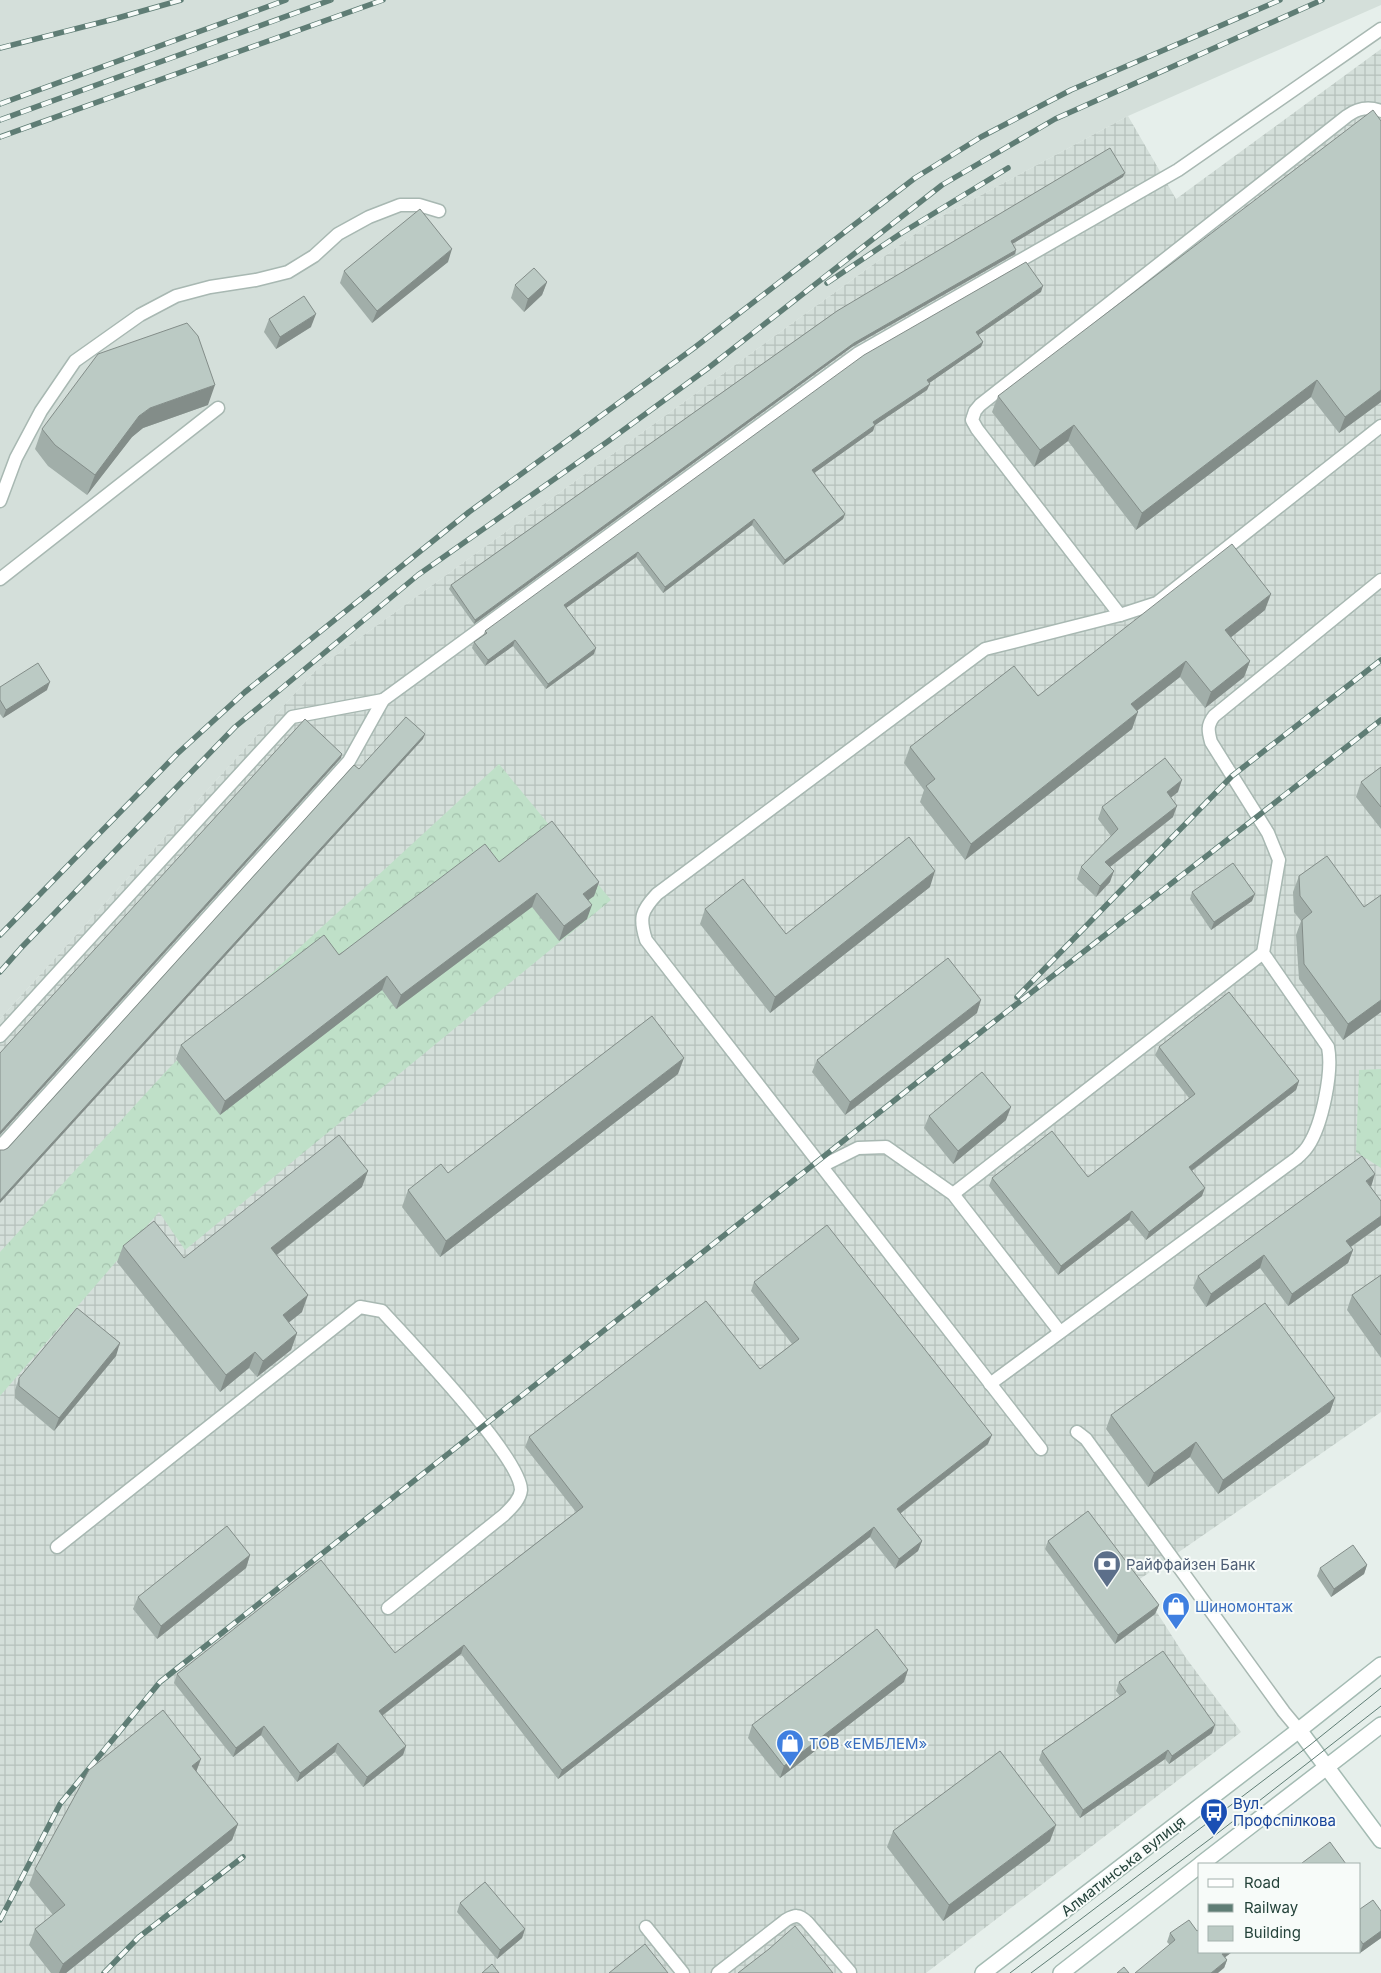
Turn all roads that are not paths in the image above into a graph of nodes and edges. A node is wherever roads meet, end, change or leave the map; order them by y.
1 (1381, 29) edge
2 (1381, 111) edge
3 (439, 211) dead end
4 (218, 408) dead end
5 (1381, 426) edge
6 (0, 501) edge
7 (0, 579) edge
8 (1381, 580) edge
9 (1120, 615) junction
10 (383, 700) junction
11 (1263, 953) junction
12 (0, 1036) edge
13 (0, 1147) edge
14 (822, 1166) junction
15 (953, 1194) junction
16 (1060, 1332) junction
17 (990, 1384) junction
18 (1077, 1432) dead end
19 (1041, 1449) dead end
20 (57, 1547) dead end
21 (388, 1608) dead end
22 (1381, 1665) edge
23 (1381, 1724) edge
24 (1299, 1730) junction
25 (1327, 1767) junction
26 (1381, 1840) edge
27 (1203, 1863) edge
28 (1198, 1867) edge
29 (646, 1927) dead end
30 (850, 1972) edge
31 (683, 1973) edge
32 (718, 1973) edge
33 (983, 1973) edge
34 (1061, 1973) edge

1 - 10 lane
2 - 9 lane
3 - 6 lane
4 - 7 lane
5 - 9 lane
8 - 11 lane
9 - 14 lane
10 - 12 lane
10 - 13 lane
11 - 15 lane
11 - 16 lane
14 - 15 lane
14 - 17 lane
15 - 16 lane
16 - 17 lane
17 - 19 lane
18 - 24 lane
20 - 21 lane
22 - 24 street, Алматинська вулиця
23 - 25 street
24 - 25 street
24 - 33 street, Алматинська вулиця
25 - 26 street
25 - 27 street
28 - 34 street
29 - 31 lane
30 - 32 lane

